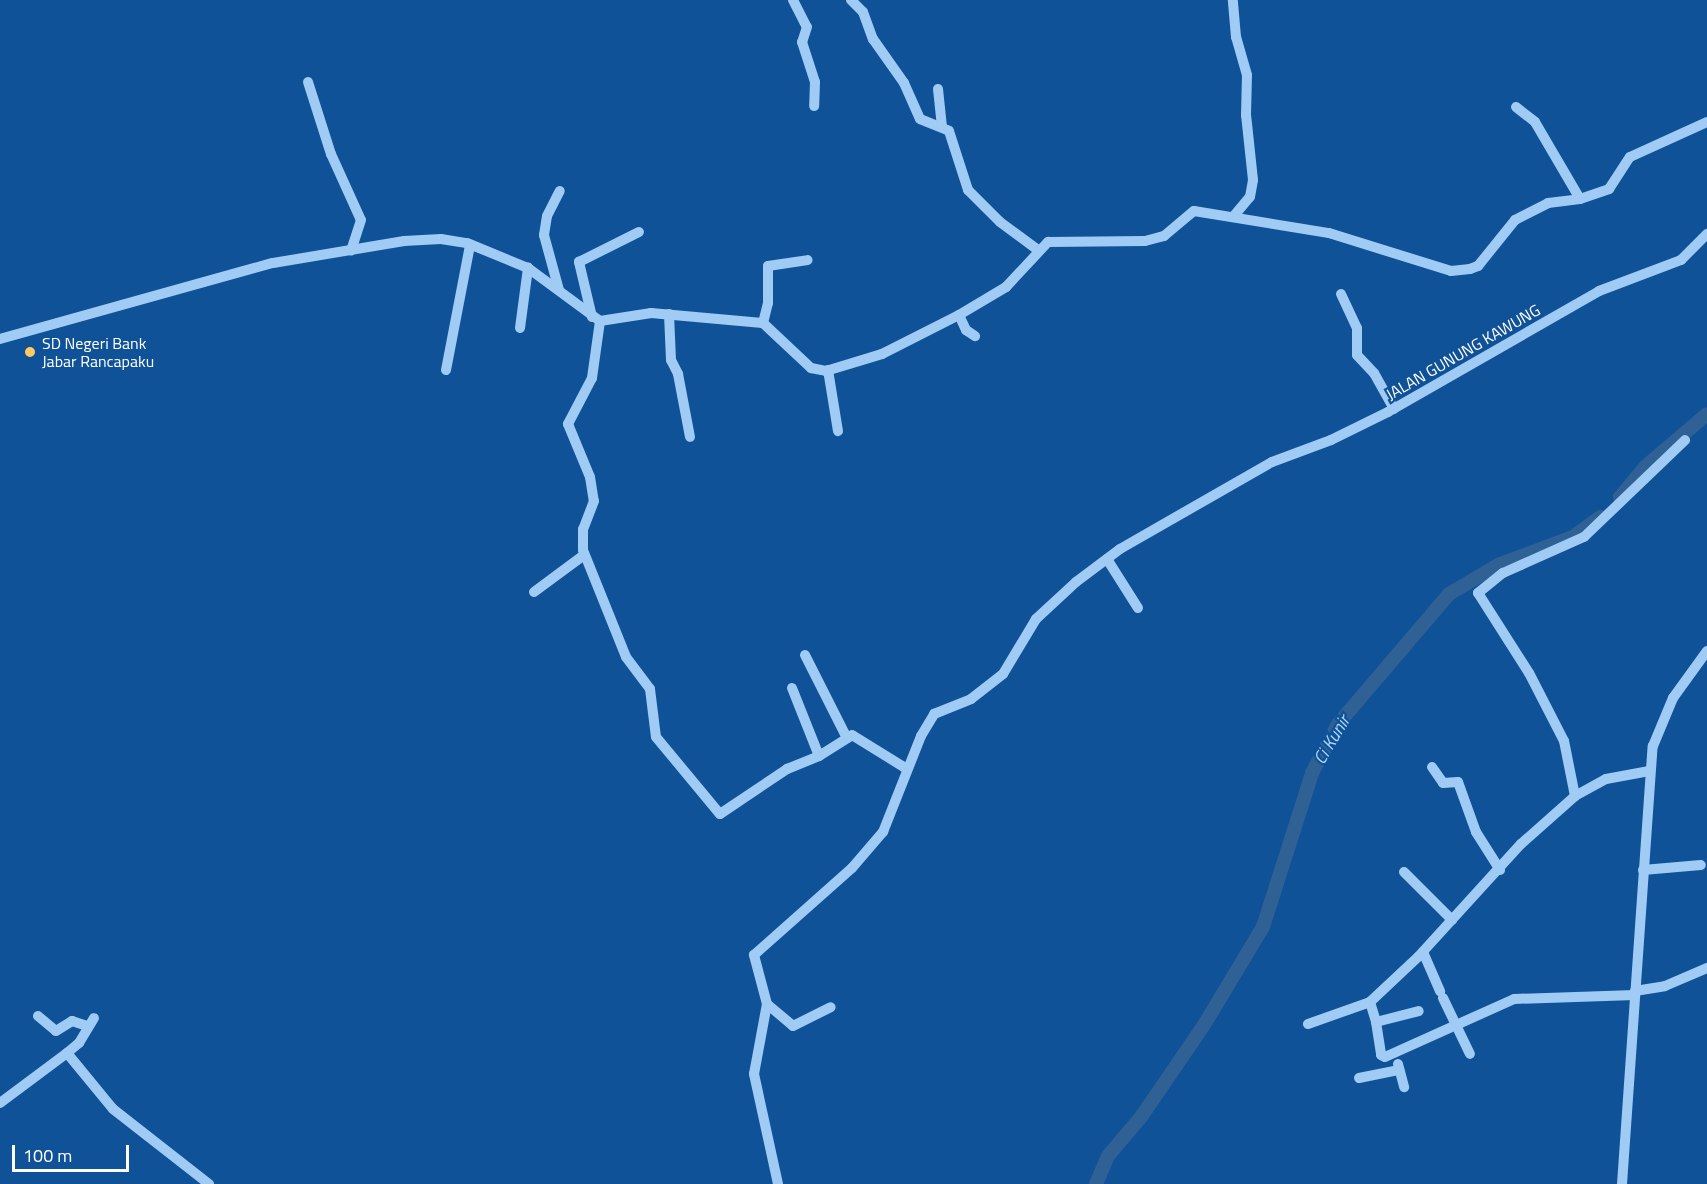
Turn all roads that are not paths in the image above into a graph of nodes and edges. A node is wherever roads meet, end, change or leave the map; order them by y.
1 (793, 0) edge
2 (851, 0) edge
3 (1233, 0) edge
4 (308, 82) dead end
5 (938, 89) dead end
6 (814, 106) dead end
7 (1516, 107) dead end
8 (1707, 122) edge
9 (942, 126) junction
10 (560, 191) dead end
11 (1581, 199) junction
12 (1233, 216) junction
13 (639, 232) dead end
14 (1707, 234) edge
15 (470, 245) junction
16 (351, 250) junction
17 (1038, 250) junction
18 (808, 260) dead end
19 (528, 268) junction
20 (559, 290) junction
21 (1341, 294) dead end
22 (669, 314) junction
23 (959, 315) junction
24 (596, 319) junction
25 (763, 323) junction
26 (520, 328) dead end
27 (975, 336) dead end
28 (0, 339) edge
29 (446, 370) dead end
30 (828, 370) junction
31 (1394, 409) junction
32 (838, 431) dead end
33 (690, 437) dead end
34 (1685, 440) dead end
35 (584, 555) junction
36 (1107, 559) junction
37 (534, 592) dead end
38 (1138, 608) dead end
39 (1707, 651) edge
40 (806, 655) dead end
41 (792, 688) dead end
42 (847, 738) junction
43 (819, 756) junction
44 (1432, 767) dead end
45 (907, 769) junction
46 (1649, 771) junction
47 (1575, 796) junction
48 (1701, 865) dead end
49 (1500, 870) junction
50 (1643, 870) junction
51 (1404, 872) dead end
52 (1452, 920) junction
53 (1423, 952) junction
54 (1707, 968) edge
55 (1635, 993) junction
56 (1370, 1002) junction
57 (767, 1004) junction
58 (831, 1007) dead end
59 (1419, 1011) dead end
60 (38, 1016) dead end
61 (1376, 1022) junction
62 (1308, 1024) dead end
63 (1455, 1024) junction
64 (67, 1053) junction
65 (1394, 1054) junction
66 (1470, 1054) dead end
67 (1400, 1070) junction
68 (1359, 1078) dead end
69 (1404, 1087) dead end
70 (0, 1103) edge
71 (208, 1184) edge
72 (778, 1184) edge
73 (1622, 1184) edge

1 - 6 street
2 - 9 street
3 - 12 street
4 - 16 street
5 - 9 street
7 - 11 street
8 - 11 street
9 - 17 street
10 - 20 street
11 - 12 street
12 - 17 street
13 - 24 street
14 - 31 street, JALAN GUNUNG KAWUNG
15 - 16 street
15 - 19 street
15 - 29 street
16 - 28 street
17 - 23 street
18 - 25 street
19 - 20 street
19 - 26 street
20 - 24 street
21 - 31 street
22 - 24 street
22 - 25 street
22 - 33 street
23 - 27 street
23 - 30 street
24 - 35 street
25 - 30 street
30 - 32 street
31 - 36 street, JALAN GUNUNG KAWUNG
34 - 47 street
35 - 37 street
35 - 43 street
36 - 38 street
36 - 45 street, JALAN GUNUNG KAWUNG
39 - 46 street
40 - 42 street
41 - 43 street
42 - 43 street
42 - 45 street
44 - 49 street
45 - 57 street, JALAN GUNUNG KAWUNG
46 - 47 street
46 - 50 street
47 - 49 street
48 - 50 street
49 - 52 street
50 - 55 street
51 - 52 street
52 - 53 street
53 - 56 street
53 - 63 street
54 - 55 street
55 - 63 street
55 - 73 street
56 - 61 street
56 - 62 street
57 - 58 street
57 - 72 street
59 - 61 street
60 - 64 street
61 - 65 street
63 - 65 street
63 - 66 street
64 - 70 street
64 - 71 street
65 - 67 street
67 - 68 street
67 - 69 street

